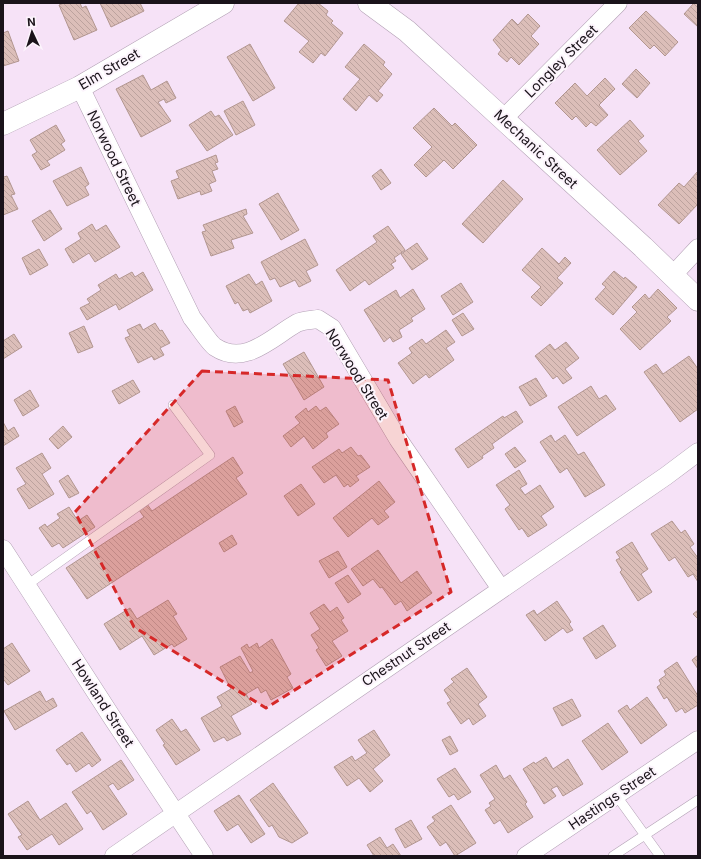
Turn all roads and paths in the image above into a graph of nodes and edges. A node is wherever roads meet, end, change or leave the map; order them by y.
1 (369, 3) edge
2 (618, 3) edge
3 (221, 4) edge
4 (80, 87) junction
5 (503, 119) junction
6 (3, 124) edge
7 (698, 248) edge
8 (672, 276) junction
9 (698, 300) edge
10 (173, 405) dead end
11 (698, 452) edge
12 (3, 548) edge
13 (27, 585) junction
14 (502, 589) junction
15 (698, 740) edge
16 (616, 795) junction
17 (698, 800) edge
18 (176, 812) junction
19 (644, 835) junction
20 (114, 856) edge
21 (204, 856) edge
22 (526, 856) edge
23 (613, 856) edge
24 (660, 856) edge

1 - 5 street, Mechanic Street
2 - 5 street, Longley Street
3 - 4 street, Elm Street
4 - 6 street, Elm Street
4 - 14 street, Norwood Street
5 - 8 street, Mechanic Street
7 - 8 street
8 - 9 street, Mechanic Street
10 - 13 lane
11 - 14 street, Chestnut Street
12 - 13 street, Howland Street
13 - 18 street, Howland Street
14 - 18 street, Chestnut Street
15 - 16 street, Hastings Street
16 - 19 lane
16 - 22 street, Hastings Street
17 - 19 lane
18 - 20 street, Chestnut Street
18 - 21 street, Howland Street
19 - 23 lane
19 - 24 lane

